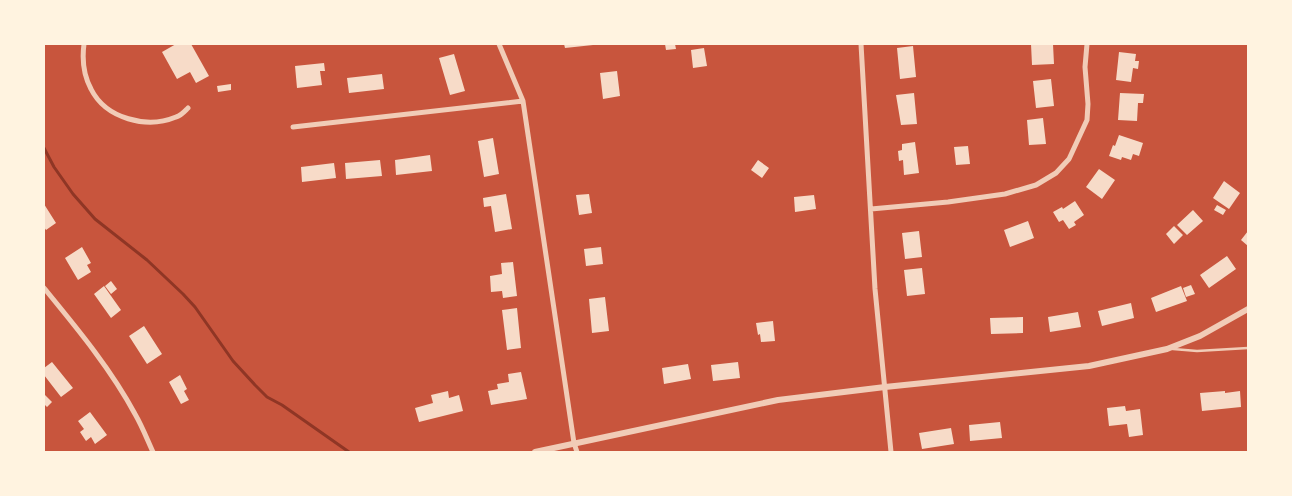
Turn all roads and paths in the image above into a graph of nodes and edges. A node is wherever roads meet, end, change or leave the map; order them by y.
1 (84, 44) edge
2 (499, 44) edge
3 (861, 44) edge
4 (1087, 44) edge
5 (523, 102) junction
6 (188, 108) dead end
7 (293, 127) dead end
8 (871, 209) junction
9 (44, 288) edge
10 (1248, 309) edge
11 (1248, 348) edge
12 (1167, 349) junction
13 (885, 387) junction
14 (574, 443) junction
15 (153, 452) edge
16 (535, 452) edge
17 (577, 452) edge
18 (891, 452) edge

1 - 6 street
2 - 5 street
3 - 8 street
4 - 8 street
5 - 7 street
5 - 14 street
8 - 13 street
9 - 15 street
10 - 12 street
11 - 12 lane
12 - 13 street
13 - 14 street
13 - 18 street
14 - 16 street
14 - 17 street

